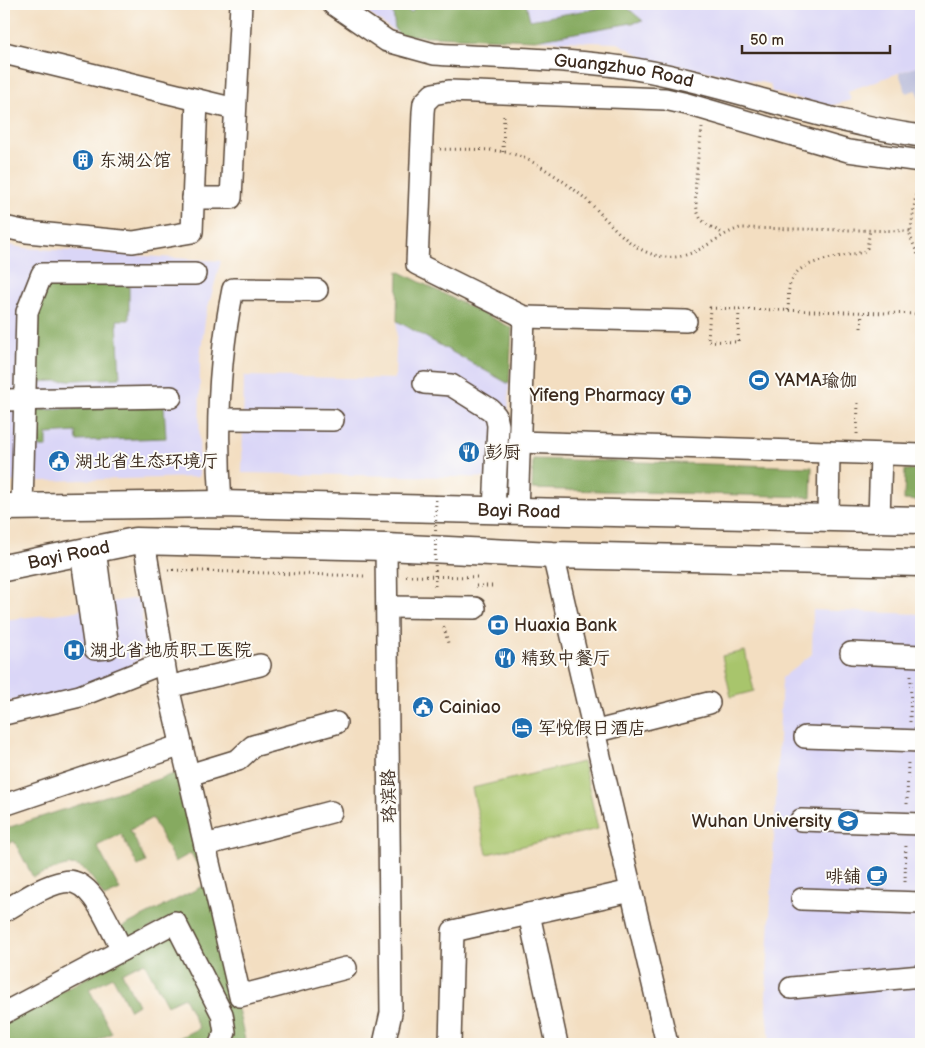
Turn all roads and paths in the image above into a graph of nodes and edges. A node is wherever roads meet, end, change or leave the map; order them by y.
1 (241, 4) edge
2 (347, 8) edge
3 (4, 53) edge
4 (505, 92) junction
5 (197, 100) junction
6 (236, 109) junction
7 (704, 109) junction
8 (921, 136) edge
9 (421, 149) junction
10 (503, 152) junction
11 (921, 161) edge
12 (193, 198) junction
13 (4, 227) edge
14 (870, 230) junction
15 (910, 231) junction
16 (724, 234) junction
17 (921, 262) edge
18 (195, 274) dead end
19 (317, 290) dead end
20 (739, 309) junction
21 (788, 310) junction
22 (862, 313) junction
23 (921, 314) edge
24 (524, 317) junction
25 (686, 321) dead end
26 (861, 328) dead end
27 (424, 383) dead end
28 (171, 397) dead end
29 (14, 400) edge
30 (858, 402) dead end
31 (221, 419) junction
32 (333, 420) dead end
33 (519, 442) junction
34 (829, 452) junction
35 (856, 453) junction
36 (881, 454) junction
37 (921, 455) edge
38 (436, 494) dead end
39 (221, 504) junction
40 (118, 506) junction
41 (13, 507) edge
42 (505, 511) junction
43 (828, 518) junction
44 (878, 519) junction
45 (921, 520) edge
46 (4, 525) edge
47 (139, 540) junction
48 (386, 547) junction
49 (4, 548) edge
50 (553, 555) junction
51 (921, 563) edge
52 (4, 568) edge
53 (148, 570) junction
54 (386, 576) junction
55 (485, 576) dead end
56 (435, 586) dead end
57 (387, 607) junction
58 (475, 608) dead end
59 (851, 653) dead end
60 (917, 656) edge
61 (163, 663) junction
62 (260, 665) dead end
63 (168, 687) junction
64 (709, 703) dead end
65 (4, 714) edge
66 (336, 723) dead end
67 (593, 732) junction
68 (804, 737) dead end
69 (915, 740) edge
70 (182, 745) junction
71 (188, 775) junction
72 (4, 805) edge
73 (332, 812) dead end
74 (801, 820) dead end
75 (914, 824) edge
76 (205, 845) junction
77 (631, 891) junction
78 (802, 899) dead end
79 (913, 903) edge
80 (4, 911) edge
81 (529, 914) junction
82 (122, 950) junction
83 (346, 968) dead end
84 (921, 976) edge
85 (791, 988) dead end
86 (4, 1013) edge
87 (220, 1044) edge
88 (384, 1044) edge
89 (450, 1044) edge
90 (558, 1044) edge
91 (667, 1044) edge

1 - 6 street
2 - 8 street, Guangzhuo Road
3 - 5 street
4 - 7 street
4 - 9 street
4 - 10 path
5 - 6 street
5 - 12 street
6 - 12 street
7 - 11 street
7 - 16 path
9 - 10 path
9 - 24 street
10 - 16 path
11 - 15 path
12 - 13 street
14 - 15 path
14 - 16 path
14 - 21 path
15 - 17 path
18 - 29 street
19 - 31 street
20 - 20 path
20 - 21 path
21 - 22 path
22 - 23 path
22 - 26 path
24 - 25 street
24 - 33 street
27 - 42 street
28 - 29 street
29 - 41 street
30 - 35 path
31 - 32 street
31 - 39 street
33 - 34 street
33 - 42 street
34 - 35 street
34 - 43 street
35 - 36 street
36 - 37 street
36 - 44 street
38 - 56 path, bridge
39 - 40 main road, Bayi Road
39 - 42 main road, Bayi Road
40 - 41 main road, Bayi Road
40 - 46 main road, Bayi Road
42 - 43 main road, Bayi Road
43 - 44 main road, Bayi Road
44 - 45 main road, Bayi Road
47 - 48 main road, Bayi Road
47 - 49 main road, Bayi Road
47 - 52 main road, Bayi Road
47 - 53 street
48 - 50 main road, Bayi Road
48 - 54 street, 珞滨路
50 - 51 main road, Bayi Road
50 - 67 street
53 - 54 path
53 - 61 street
54 - 55 path
54 - 57 street, 珞滨路
57 - 58 street
57 - 88 street, 珞滨路
59 - 60 street
60 - 69 path
61 - 63 street
61 - 65 street
62 - 63 street
63 - 70 street
64 - 67 street
66 - 71 street
67 - 77 street
68 - 69 street
69 - 75 path
70 - 71 street
70 - 72 street
71 - 76 street
73 - 76 street
74 - 75 street
75 - 79 path
76 - 83 street
77 - 81 street
77 - 91 street
78 - 79 street
80 - 82 street
81 - 89 street
81 - 90 street
82 - 86 street
82 - 87 street
84 - 85 street

